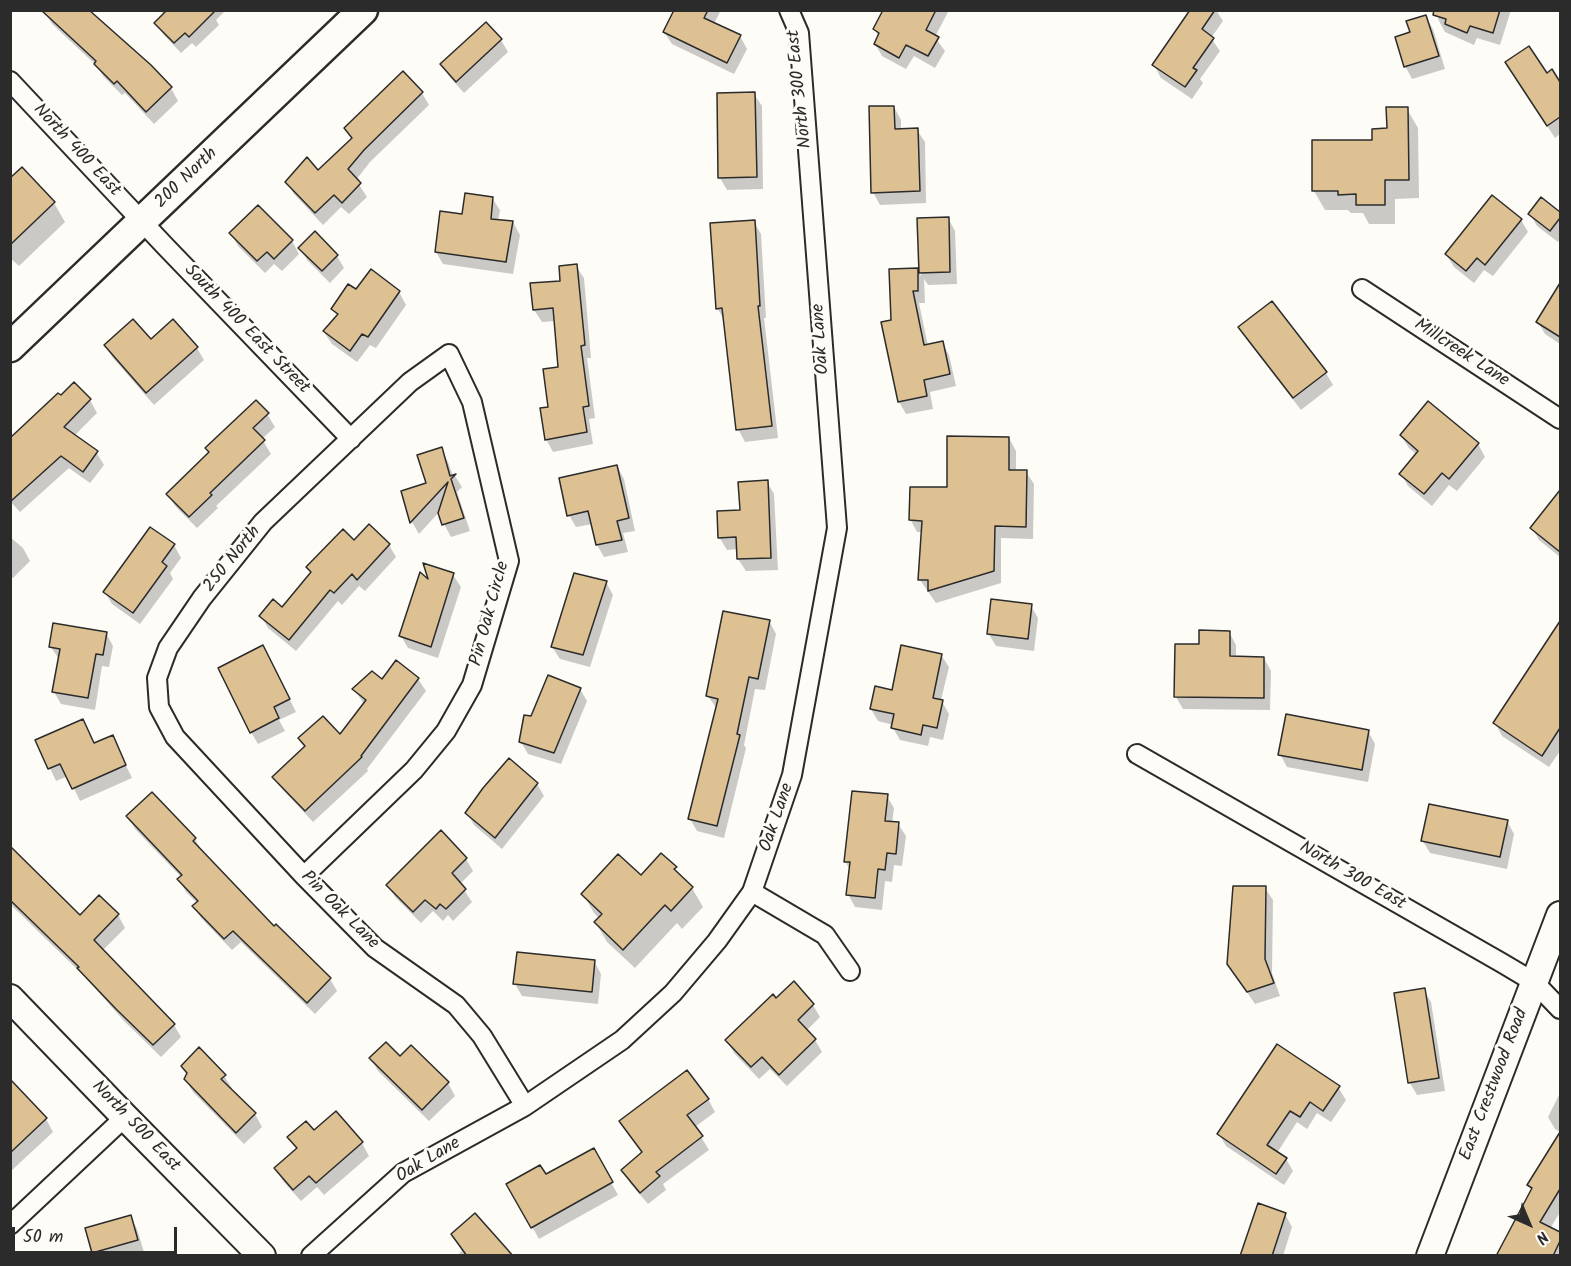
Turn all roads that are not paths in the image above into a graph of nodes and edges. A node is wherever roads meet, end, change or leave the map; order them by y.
1 (363, 10) edge
2 (789, 10) edge
3 (10, 81) edge
4 (809, 169) joint
5 (142, 222) junction
6 (1362, 289) dead end
7 (10, 347) edge
8 (1560, 420) edge
9 (351, 439) junction
10 (159, 707) joint
11 (1137, 754) dead end
12 (304, 876) junction
13 (752, 892) junction
14 (1560, 915) edge
15 (850, 971) dead end
16 (1534, 982) junction
17 (10, 998) edge
18 (1560, 1009) edge
19 (525, 1106) junction
20 (125, 1118) junction
21 (10, 1225) edge
22 (262, 1256) edge
23 (311, 1256) edge
24 (1431, 1256) edge

1 - 5 main road, 200 North
2 - 4 street, North 300 East
3 - 5 street, North 400 East
4 - 13 street, Oak Lane
5 - 7 main road, 200 North
5 - 9 street, South 400 East Street
6 - 8 street, Millcreek Lane
9 - 10 street, 250 North
9 - 12 street, Pin Oak Circle
10 - 12 street, Pin Oak Lane
11 - 16 street, North 300 East
12 - 19 street, Pin Oak Lane
13 - 15 street
13 - 19 street, Oak Lane
14 - 16 street, East Crestwood Road
16 - 18 street, North 300 East
16 - 24 street, East Crestwood Road
17 - 20 street, North 500 East
19 - 23 street, Oak Lane
20 - 21 street
20 - 22 street, North 500 East

